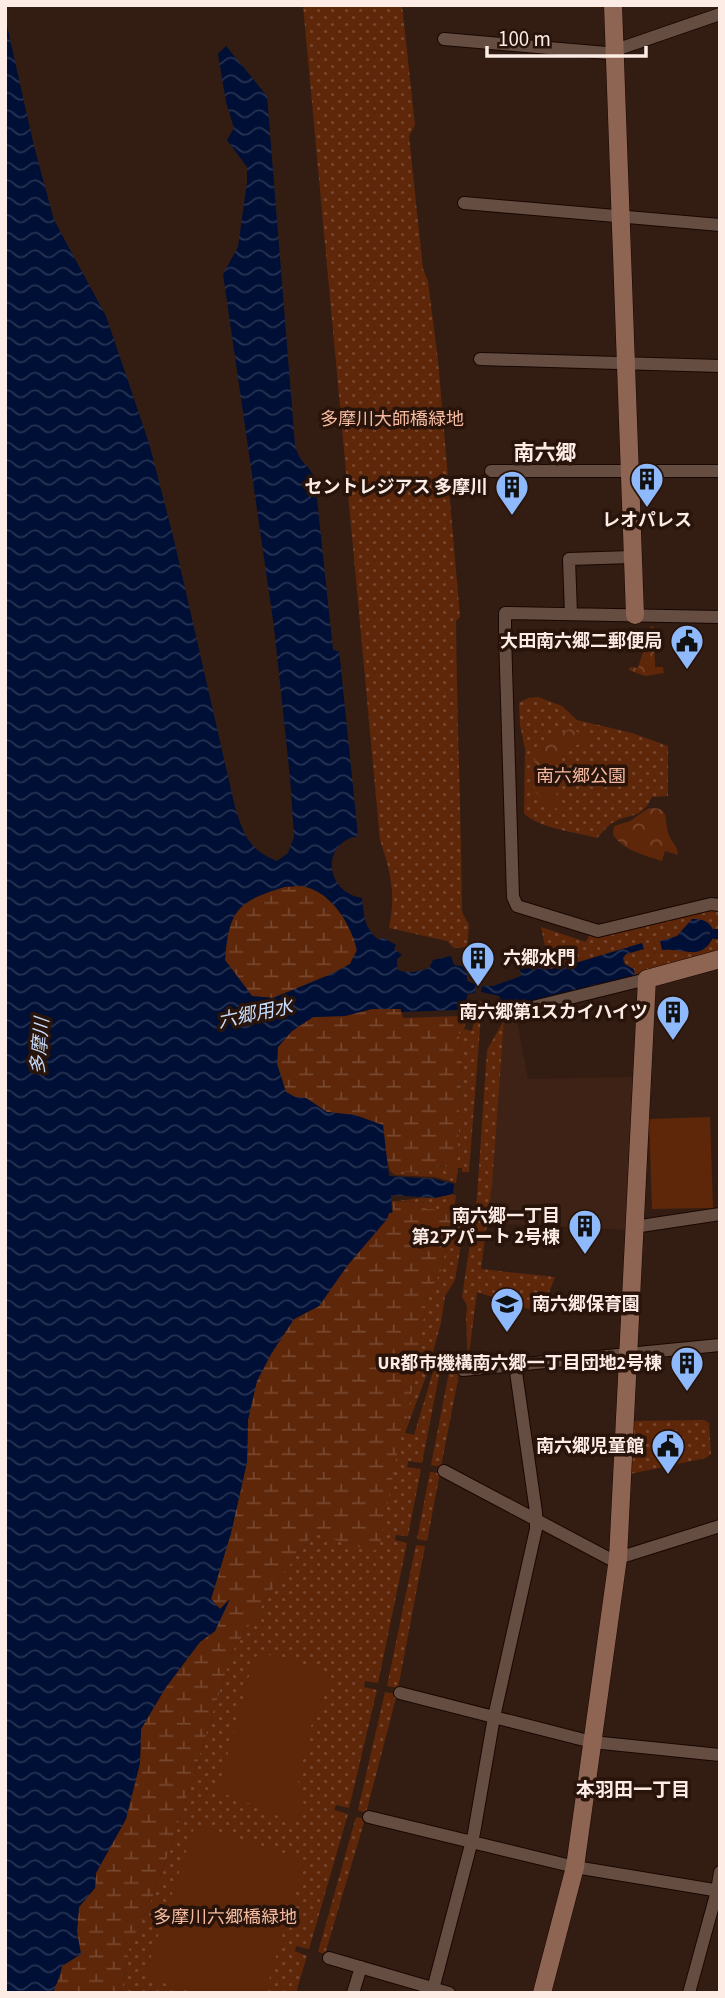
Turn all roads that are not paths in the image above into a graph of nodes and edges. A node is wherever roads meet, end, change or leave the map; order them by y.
1 (613, 5) edge
2 (720, 14) edge
3 (444, 38) dead end
4 (615, 52) junction
5 (464, 203) dead end
6 (620, 217) junction
7 (720, 226) edge
8 (480, 359) dead end
9 (625, 363) junction
10 (720, 366) edge
11 (629, 470) junction
12 (491, 471) dead end
13 (720, 471) edge
14 (632, 557) junction
15 (571, 614) junction
16 (635, 615) junction
17 (720, 617) edge
18 (720, 905) edge
19 (720, 960) edge
20 (647, 979) junction
21 (509, 1013) dead end
22 (720, 1214) edge
23 (634, 1227) junction
24 (720, 1345) edge
25 (629, 1354) junction
26 (515, 1365) junction
27 (463, 1370) dead end
28 (444, 1471) dead end
29 (537, 1520) junction
30 (720, 1526) edge
31 (618, 1558) junction
32 (400, 1693) dead end
33 (494, 1717) junction
34 (592, 1742) junction
35 (720, 1755) edge
36 (369, 1817) dead end
37 (471, 1841) junction
38 (575, 1867) junction
39 (720, 1872) edge
40 (718, 1891) edge
41 (330, 1958) dead end
42 (361, 1967) junction
43 (433, 1991) edge
44 (353, 1993) edge
45 (449, 1993) edge
46 (542, 1993) edge
47 (689, 1993) edge

1 - 4 street
2 - 4 street
3 - 4 street
4 - 6 street
5 - 6 street
6 - 7 street
6 - 9 street
8 - 9 street
9 - 10 street
9 - 11 street
11 - 12 street
11 - 13 street
11 - 14 street
14 - 15 street
14 - 16 street
15 - 16 street
15 - 18 street
16 - 17 street
19 - 20 street
20 - 21 street
20 - 23 street
22 - 23 street
23 - 25 street
24 - 25 street
25 - 26 street
25 - 31 street
26 - 27 street
26 - 29 street
28 - 29 street
29 - 31 street
29 - 33 street
30 - 31 street
31 - 34 street
32 - 33 street
33 - 34 street
33 - 37 street
34 - 35 street
34 - 38 street
36 - 37 street
37 - 38 street
37 - 43 street
38 - 40 street
38 - 46 street
39 - 40 street
40 - 47 street
41 - 42 street
42 - 43 street
42 - 44 street
43 - 45 street

